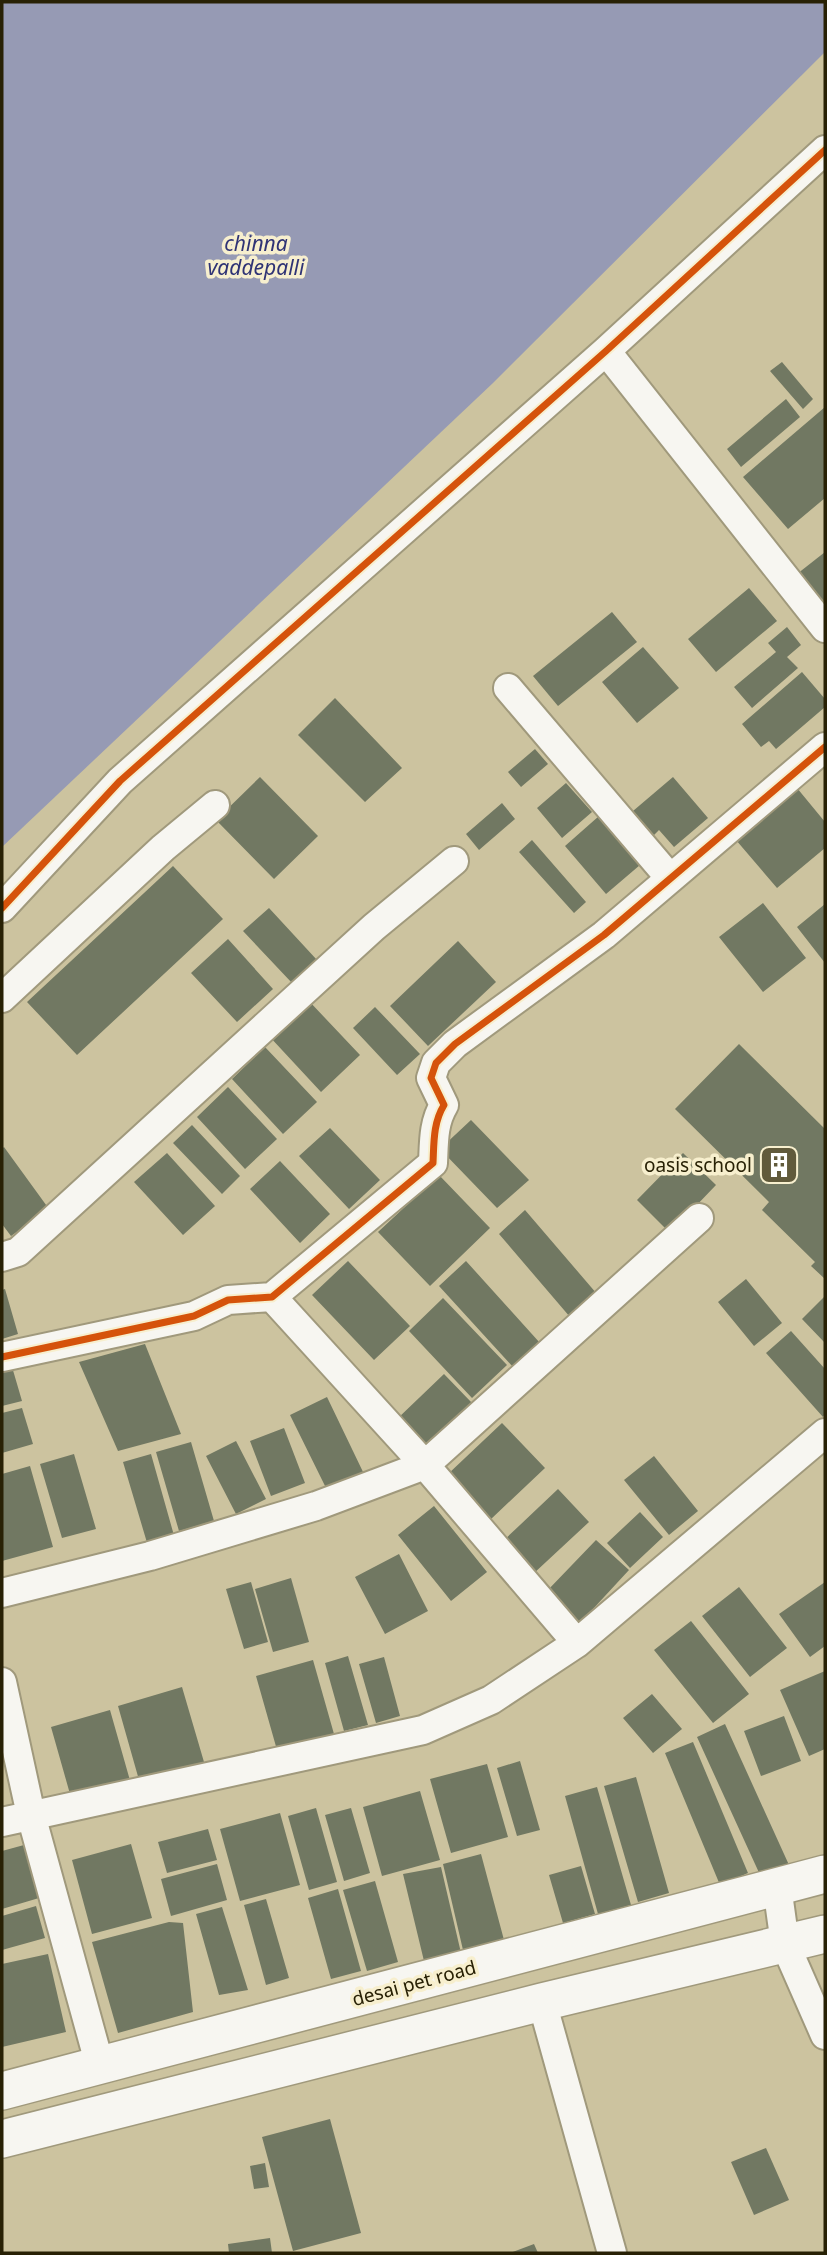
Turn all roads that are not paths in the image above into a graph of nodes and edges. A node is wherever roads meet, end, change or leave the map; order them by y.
1 (825, 150) edge
2 (606, 351) junction
3 (825, 628) edge
4 (508, 688) dead end
5 (825, 747) edge
6 (215, 805) dead end
7 (454, 861) dead end
8 (670, 878) junction
9 (2, 908) edge
10 (2, 998) edge
11 (699, 1218) dead end
12 (2, 1257) edge
13 (272, 1297) junction
14 (2, 1357) edge
15 (825, 1433) edge
16 (425, 1465) junction
17 (2, 1593) edge
18 (577, 1643) junction
19 (2, 1682) edge
20 (31, 1815) junction
21 (2, 1822) edge
22 (825, 1874) edge
23 (777, 1886) junction
24 (825, 1934) edge
25 (785, 1944) junction
26 (542, 2002) junction
27 (825, 2035) edge
28 (100, 2066) junction
29 (2, 2091) edge
30 (2, 2139) edge
31 (612, 2253) edge

1 - 2 street
2 - 3 street
2 - 9 street
4 - 8 street
5 - 8 street
6 - 10 street
7 - 12 street
8 - 13 street
11 - 16 street
13 - 14 street
13 - 16 street
15 - 18 street
16 - 17 street
16 - 18 street
18 - 20 street
19 - 20 street
20 - 21 street
20 - 28 street
22 - 23 street, desai pet road
23 - 25 street
23 - 28 street, desai pet road
24 - 25 street
25 - 26 street
25 - 27 street
26 - 30 street
26 - 31 street
28 - 29 street, desai pet road

